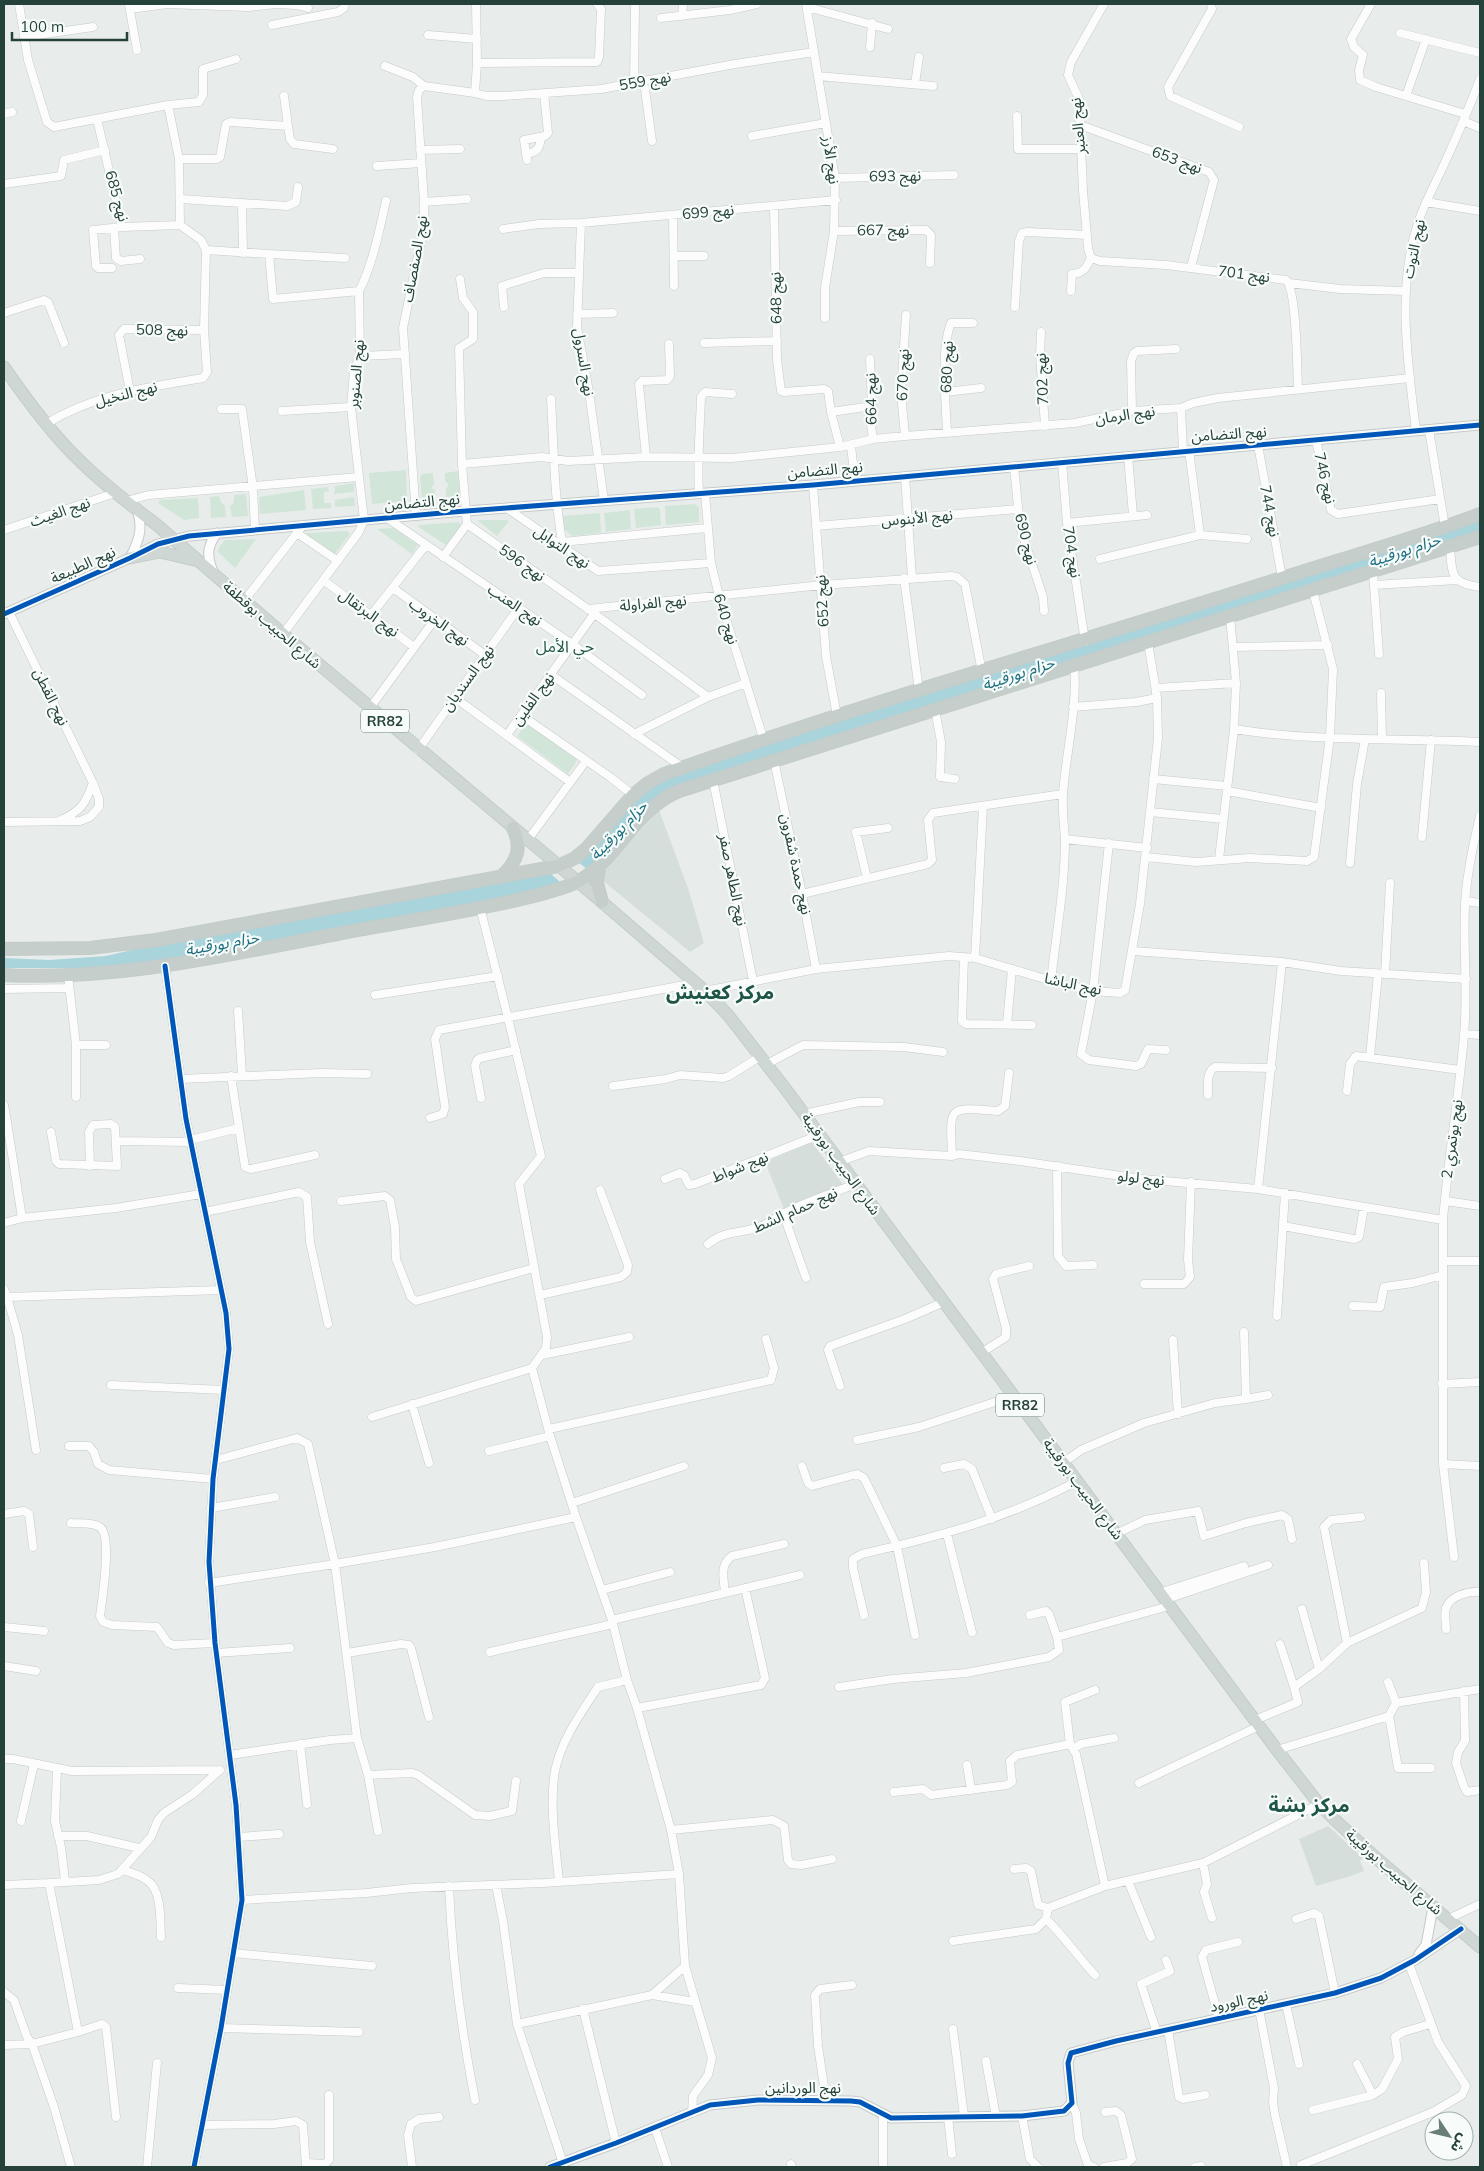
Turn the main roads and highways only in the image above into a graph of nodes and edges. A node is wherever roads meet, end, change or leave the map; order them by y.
1 (4, 367) edge
2 (1480, 514) edge
3 (1480, 537) edge
4 (130, 558) road end
5 (199, 561) junction
6 (512, 828) junction
7 (558, 866) junction
8 (599, 866) junction
9 (503, 875) junction
10 (578, 882) junction
11 (602, 902) junction
12 (4, 949) edge
13 (4, 975) edge
14 (1480, 1947) edge

1 - 5 main road, شارع الحبيب بوقطفة / RR82
2 - 7 highway
3 - 8 highway
4 - 5 main road
5 - 6 main road, شارع الحبيب بوقطفة / RR82
6 - 7 main road, شارع الحبيب بوقطفة / RR82
6 - 9 highway
7 - 9 highway
7 - 10 main road, شارع الحبيب بورقيبة / RR82
8 - 10 highway
8 - 11 highway
9 - 12 highway
10 - 11 main road, شارع الحبيب بورقيبة / RR82
10 - 13 highway
11 - 14 main road, شارع الحبيب بورقيبة / RR82

